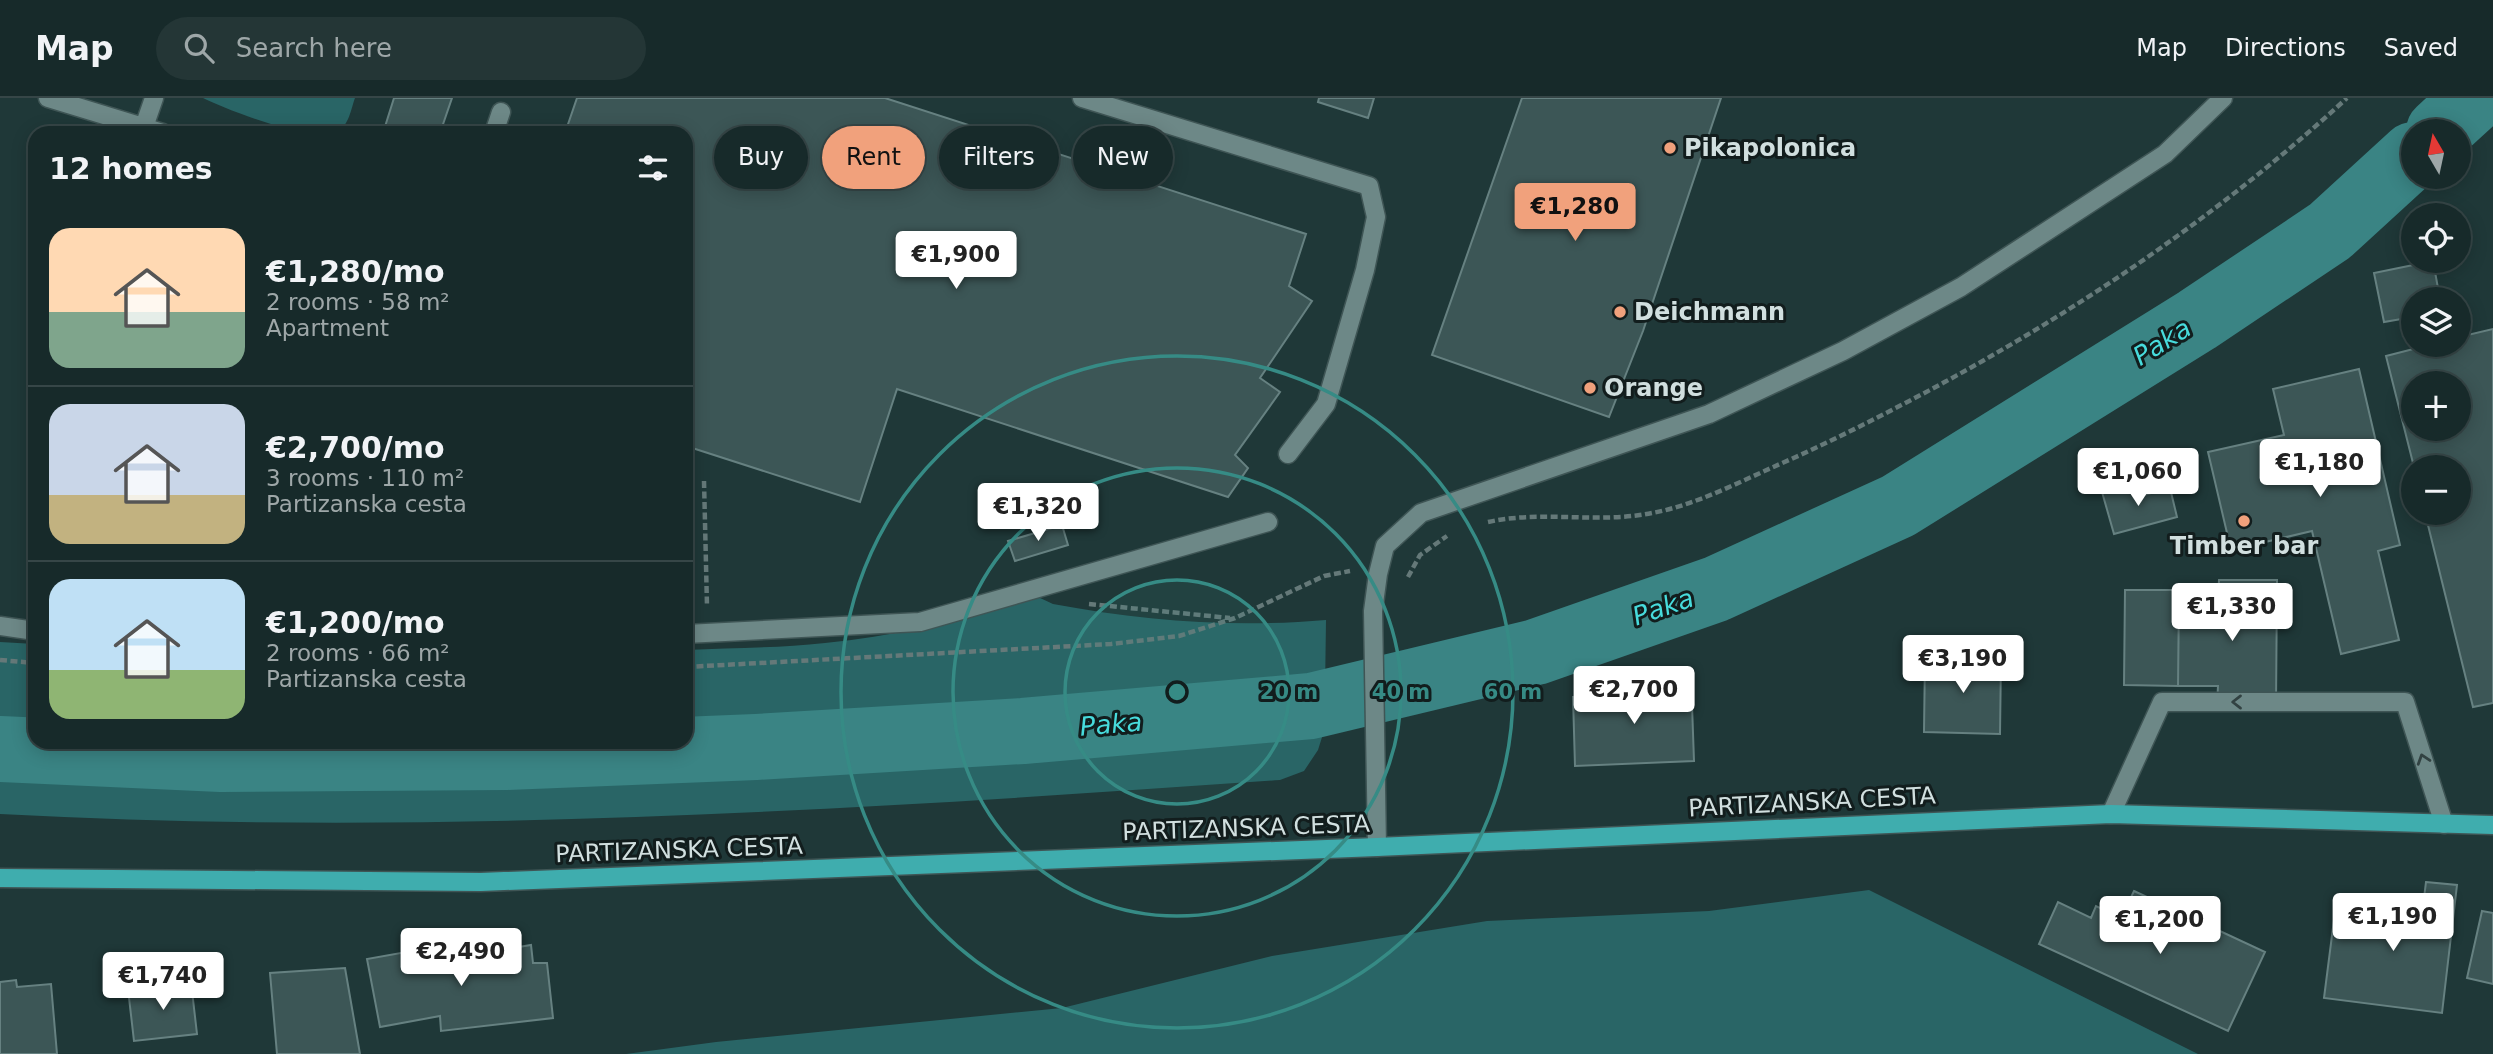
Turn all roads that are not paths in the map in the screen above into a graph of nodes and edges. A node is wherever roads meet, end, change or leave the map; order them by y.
1 (48, 98) edge
2 (154, 98) edge
3 (1082, 98) edge
4 (2223, 98) edge
5 (501, 112) dead end
6 (141, 126) edge
7 (144, 126) edge
8 (496, 126) edge
9 (1288, 454) dead end
10 (1268, 522) dead end
11 (0, 626) edge
12 (28, 630) edge
13 (693, 634) edge
14 (2111, 814) junction
15 (2444, 824) junction
16 (2493, 825) edge
17 (1377, 847) junction
18 (0, 878) edge

1 - 6 street
2 - 7 street
3 - 9 street
4 - 17 street
5 - 8 street
10 - 13 street
11 - 12 street
14 - 15 main road, PARTIZANSKA CESTA
15 -> 14 street
14 - 17 main road, PARTIZANSKA CESTA
15 - 16 main road, PARTIZANSKA CESTA
17 - 18 main road, PARTIZANSKA CESTA

